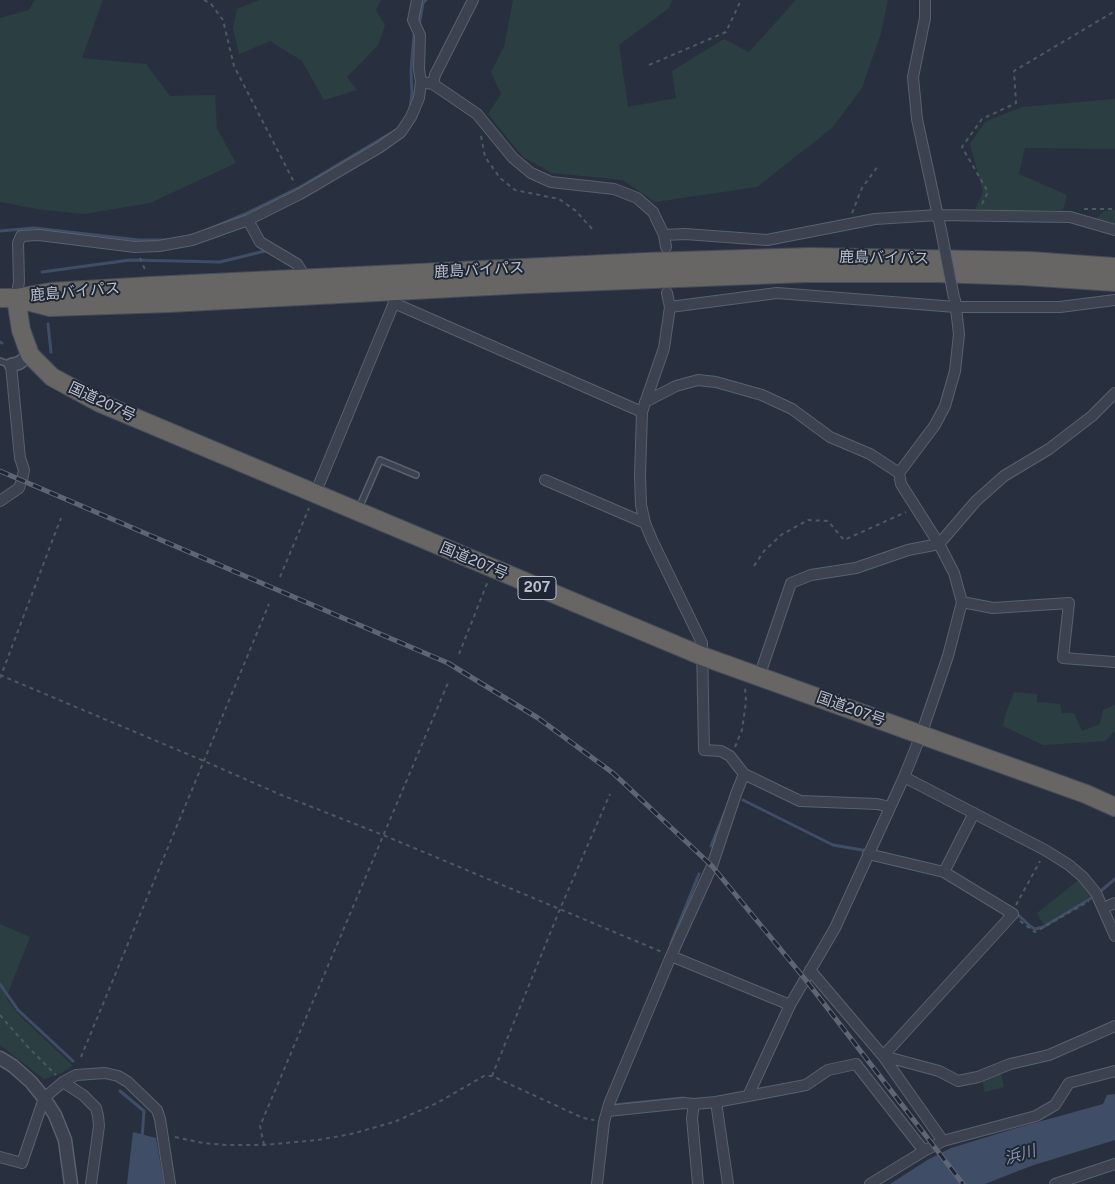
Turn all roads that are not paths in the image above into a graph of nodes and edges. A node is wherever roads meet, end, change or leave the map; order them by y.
1 (417, 0) edge
2 (473, 0) edge
3 (925, 0) edge
4 (421, 82) junction
5 (433, 84) junction
6 (938, 215) junction
7 (248, 220) junction
8 (1115, 230) edge
9 (664, 235) junction
10 (666, 247) dead end
11 (1115, 267) edge
12 (306, 278) junction
13 (1115, 282) edge
14 (395, 290) junction
15 (667, 293) dead end
16 (8, 298) edge
17 (1115, 300) edge
18 (955, 303) junction
19 (670, 307) junction
20 (30, 355) junction
21 (6, 363) edge
22 (1115, 393) edge
23 (643, 407) junction
24 (899, 473) junction
25 (416, 475) dead end
26 (544, 480) dead end
27 (315, 494) junction
28 (0, 501) edge
29 (357, 512) junction
30 (645, 523) junction
31 (940, 544) junction
32 (962, 602) junction
33 (702, 656) junction
34 (1115, 663) edge
35 (751, 674) junction
36 (921, 734) junction
37 (744, 774) junction
38 (904, 777) junction
39 (890, 806) junction
40 (1115, 807) edge
41 (974, 813) junction
42 (869, 851) junction
43 (945, 870) junction
44 (1115, 902) edge
45 (1103, 908) junction
46 (1115, 936) edge
47 (666, 954) junction
48 (810, 970) junction
49 (790, 1005) junction
50 (1115, 1026) edge
51 (883, 1056) junction
52 (0, 1058) edge
53 (1115, 1071) edge
54 (63, 1082) junction
55 (748, 1096) junction
56 (44, 1098) junction
57 (716, 1102) junction
58 (694, 1104) junction
59 (608, 1108) junction
60 (943, 1141) junction
61 (924, 1151) junction
62 (0, 1157) edge
63 (1115, 1164) edge
64 (70, 1181) edge
65 (91, 1184) edge
66 (170, 1184) edge
67 (597, 1184) edge
68 (698, 1184) edge
69 (728, 1184) edge
70 (870, 1184) edge
71 (1055, 1184) edge

1 - 4 street
2 - 5 street
3 - 6 street
4 - 5 street
4 - 7 street
5 - 9 street
6 - 8 street
6 - 9 street
6 - 18 street, bridge
7 - 12 street
7 - 16 street
9 - 10 street
11 - 14 highway, 鹿島バイパス
12 - 14 highway, 鹿島バイパス
12 - 16 highway, 鹿島バイパス
13 - 14 highway, 鹿島バイパス
14 - 16 highway, 鹿島バイパス
14 - 23 street
14 - 27 street
15 - 19 street
16 - 20 highway, 国道207号 / 207
17 - 18 street
18 - 19 street
18 - 24 street
19 - 23 street
20 - 21 street
20 - 27 highway, 国道207号 / 207
21 - 28 street
22 - 31 street
23 - 24 street
23 - 30 street
24 - 31 street
25 - 29 lane
26 - 30 street
27 - 29 highway, 国道207号 / 207
29 - 33 highway, 国道207号 / 207
30 - 33 street
31 - 32 street
31 - 35 street
32 - 34 street
32 - 36 street
33 - 35 highway, 国道207号 / 207
33 - 37 street
35 - 36 highway, 国道207号 / 207
36 - 38 street
36 - 40 highway, 国道207号 / 207
37 - 39 street
37 - 47 street
38 - 39 street
38 - 41 street
39 - 42 street
41 - 43 street
41 - 45 street
42 - 43 street
42 - 48 street
43 - 51 street
44 - 45 street
45 - 46 street
47 - 49 street
47 - 59 street
48 - 49 street
48 - 51 street
49 - 55 street
50 - 51 street
51 - 60 street
52 - 56 street
53 - 60 street
54 - 56 street
54 - 65 street
54 - 66 street
55 - 57 street
55 - 61 street
56 - 62 street
56 - 64 street
57 - 58 street
57 - 69 street
58 - 59 street
58 - 68 street
59 - 67 street
60 - 61 street
61 - 70 street
63 - 71 street

